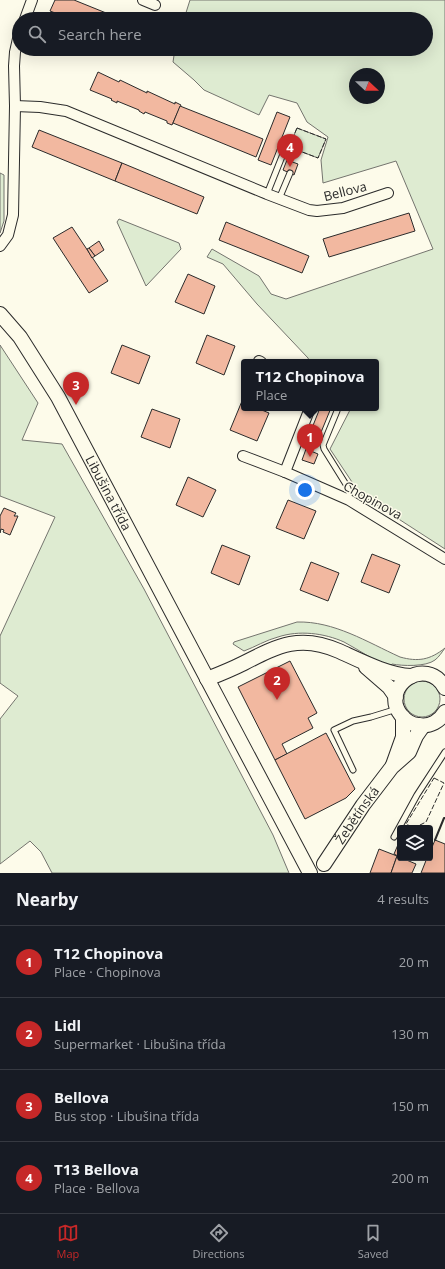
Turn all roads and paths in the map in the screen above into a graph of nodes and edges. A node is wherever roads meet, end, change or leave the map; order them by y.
1 (32, 0) edge
2 (143, 0) edge
3 (155, 5) dead end
4 (28, 12) edge
5 (15, 56) edge
6 (15, 106) junction
7 (285, 149) dead end
8 (290, 173) dead end
9 (388, 193) dead end
10 (267, 194) junction
11 (280, 199) junction
12 (0, 246) edge
13 (0, 314) edge
14 (309, 411) edge
15 (337, 411) dead end
16 (242, 456) dead end
17 (285, 472) junction
18 (349, 500) junction
19 (445, 559) edge
20 (360, 661) junction
21 (445, 669) edge
22 (431, 675) junction
23 (411, 676) junction
24 (207, 679) junction
25 (445, 688) edge
26 (399, 708) junction
27 (445, 714) edge
28 (423, 726) junction
29 (445, 752) edge
30 (392, 767) junction
31 (353, 770) dead end
32 (394, 837) dead end
33 (324, 864) dead end
34 (310, 873) edge

1 - 4 street
2 - 3 street
5 - 6 street
6 - 10 street, Bellova
6 - 12 street
7 - 10 lane
8 - 11 lane
9 - 11 street, Bellova
10 - 11 street, Bellova
13 - 24 street, Libušina třída
14 - 17 street
15 - 18 lane
16 - 17 street, Chopinova
17 - 18 street, Chopinova
18 - 19 street, Chopinova
20 - 23 street
20 - 24 street
20 - 26 street
21 - 22 street
22 - 23 street
22 - 25 street
23 - 26 street
24 - 34 street, Libušina třída
26 - 28 street
26 - 30 street, Žebětínská
26 - 31 lane
27 - 28 street
28 - 30 street, Žebětínská
29 - 32 lane
30 - 33 street, Žebětínská

